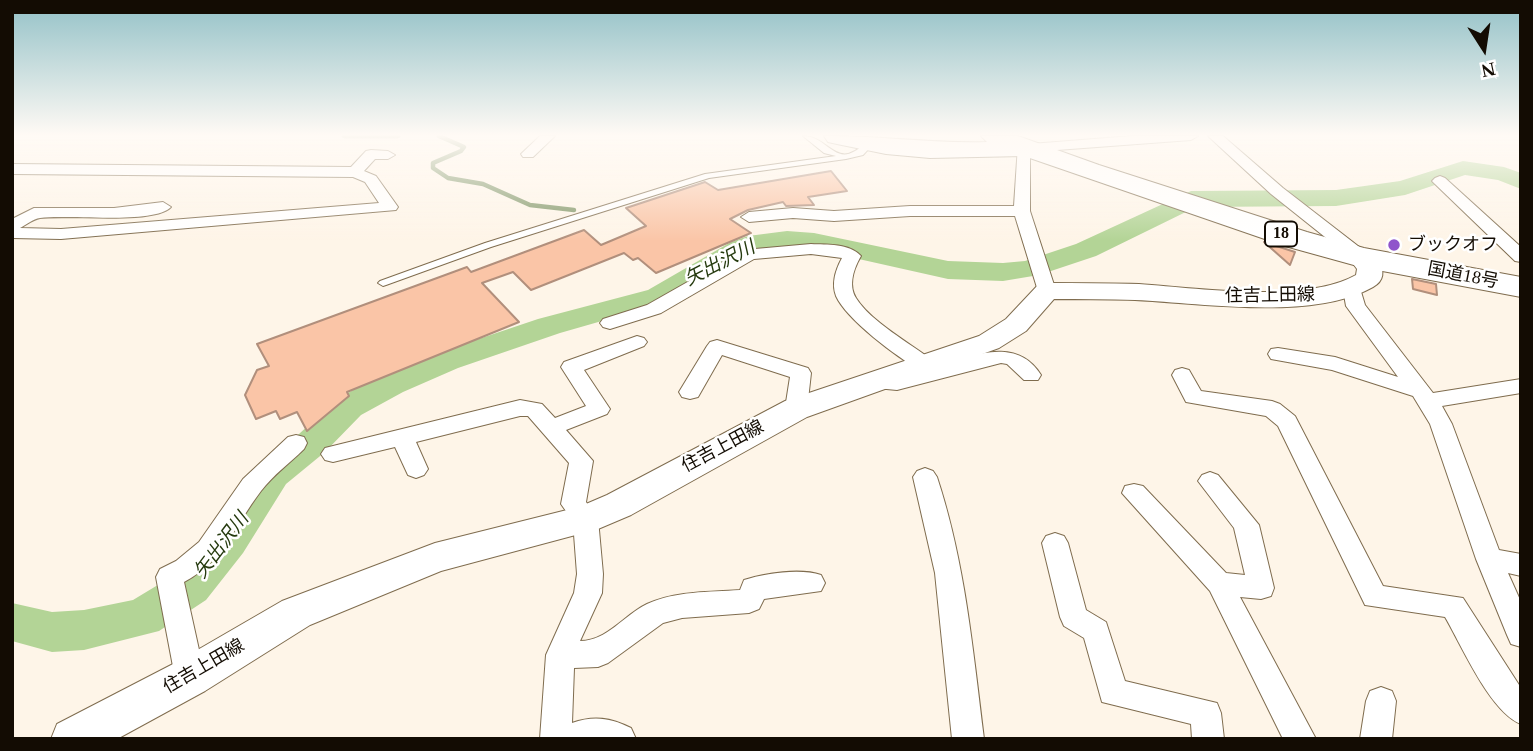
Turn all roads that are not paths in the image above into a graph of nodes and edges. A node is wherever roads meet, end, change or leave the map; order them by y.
1 (246, 171) edge
2 (731, 171) edge
3 (1023, 171) edge
4 (1089, 171) edge
5 (1255, 171) edge
6 (355, 172) joint
7 (1440, 181) dead end
8 (163, 207) dead end
9 (1022, 211) junction
10 (749, 216) dead end
11 (12, 226) edge
12 (12, 233) edge
13 (1361, 257) junction
14 (1521, 257) edge
15 (1045, 282) junction
16 (383, 283) dead end
17 (1521, 287) edge
18 (1352, 289) junction
19 (610, 323) dead end
20 (637, 342) dead end
21 (1278, 354) dead end
22 (983, 360) junction
23 (933, 363) junction
24 (1031, 375) dead end
25 (1182, 375) dead end
26 (880, 380) junction
27 (1521, 386) edge
28 (690, 392) dead end
29 (1424, 396) junction
30 (796, 409) junction
31 (553, 427) junction
32 (403, 438) junction
33 (296, 443) dead end
34 (333, 454) dead end
35 (416, 469) dead end
36 (925, 477) dead end
37 (1210, 481) dead end
38 (1134, 493) dead end
39 (584, 519) junction
40 (1055, 543) dead end
41 (1489, 559) junction
42 (1521, 565) edge
43 (812, 583) dead end
44 (1219, 583) junction
45 (1521, 635) edge
46 (560, 655) junction
47 (190, 677) junction
48 (1381, 701) dead end
49 (1521, 710) edge
50 (73, 739) edge
51 (556, 739) edge
52 (570, 739) edge
53 (620, 739) edge
54 (968, 739) edge
55 (1208, 739) edge
56 (1300, 739) edge
57 (1376, 739) edge

1 - 6 street
2 - 16 lane
3 - 9 street
4 - 13 highway, 国道18号 / 18
5 - 13 street
6 - 12 street
7 - 14 street
8 - 11 street
9 - 10 street
9 - 15 street
13 - 17 highway, 国道18号 / 18
13 - 18 main road
15 - 18 main road, 住吉上田線
15 - 23 main road, 住吉上田線
18 - 29 street
19 - 23 street
20 - 31 street
21 - 29 street
22 - 23 street
22 - 24 street
22 - 26 street
23 - 26 main road, 住吉上田線
25 - 49 street
26 - 30 main road, 住吉上田線
27 - 29 street
28 - 30 street
29 - 41 street
30 - 39 main road, 住吉上田線
31 - 32 street
31 - 39 street
32 - 34 street
32 - 35 street
33 - 47 street
36 - 54 street
37 - 44 street
38 - 44 street
39 - 46 street
39 - 47 main road, 住吉上田線
40 - 55 street
41 - 42 street
41 - 45 street
43 - 46 street
44 - 56 street
46 - 51 street
47 - 50 main road, 住吉上田線
48 - 57 street
52 - 53 street

